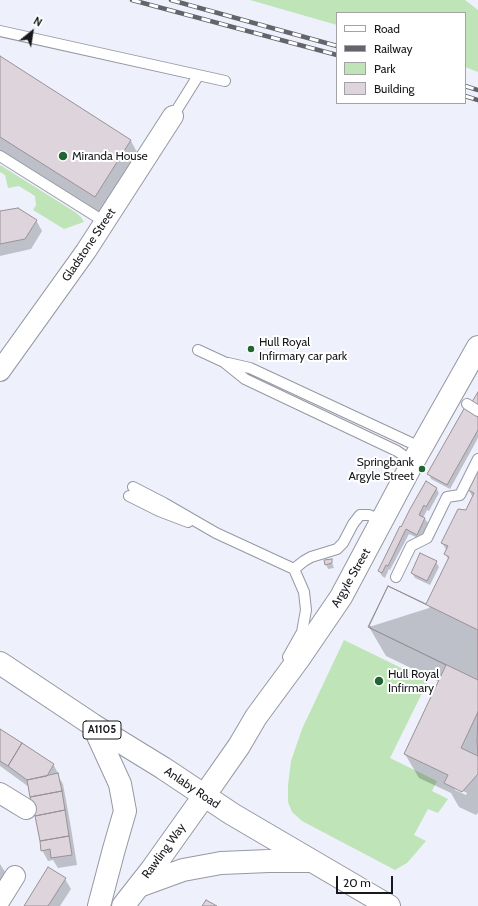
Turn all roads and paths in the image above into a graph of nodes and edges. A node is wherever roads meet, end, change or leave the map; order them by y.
1 (0, 31) edge
2 (198, 76) junction
3 (225, 81) dead end
4 (173, 116) joint
5 (0, 156) edge
6 (105, 222) junction
7 (478, 347) edge
8 (198, 350) dead end
9 (224, 362) junction
10 (0, 371) edge
11 (467, 404) dead end
12 (478, 411) edge
13 (418, 455) junction
14 (478, 459) edge
15 (131, 491) dead end
16 (382, 521) junction
17 (294, 569) junction
18 (396, 577) dead end
19 (0, 663) edge
20 (256, 717) junction
21 (93, 725) junction
22 (0, 793) edge
23 (204, 796) junction
24 (26, 809) dead end
25 (313, 861) junction
26 (15, 876) dead end
27 (139, 886) junction
28 (0, 900) edge
29 (100, 906) edge
30 (123, 906) edge
31 (389, 906) edge

1 - 2 lane
2 - 3 lane
2 - 4 lane
4 - 6 street, Gladstone Street
5 - 6 lane
6 - 10 street, Gladstone Street
7 - 13 main road, Argyle Street
8 - 9 lane
9 - 13 lane
9 - 13 lane
11 - 12 lane
13 - 16 main road, Argyle Street
14 - 18 lane
15 - 17 lane
16 - 17 lane
16 - 20 main road, Argyle Street
17 - 20 lane
19 - 21 main road, Anlaby Road / A1105
20 - 23 main road, Argyle Street
21 - 23 main road, Anlaby Road / A1105
21 - 29 main road
22 - 24 street
23 - 25 main road, Anlaby Road / A1105
23 - 27 main road, Rawling Way
25 - 27 main road
25 - 31 main road, Anlaby Road / A1105
26 - 28 street
27 - 30 main road, Rawling Way

